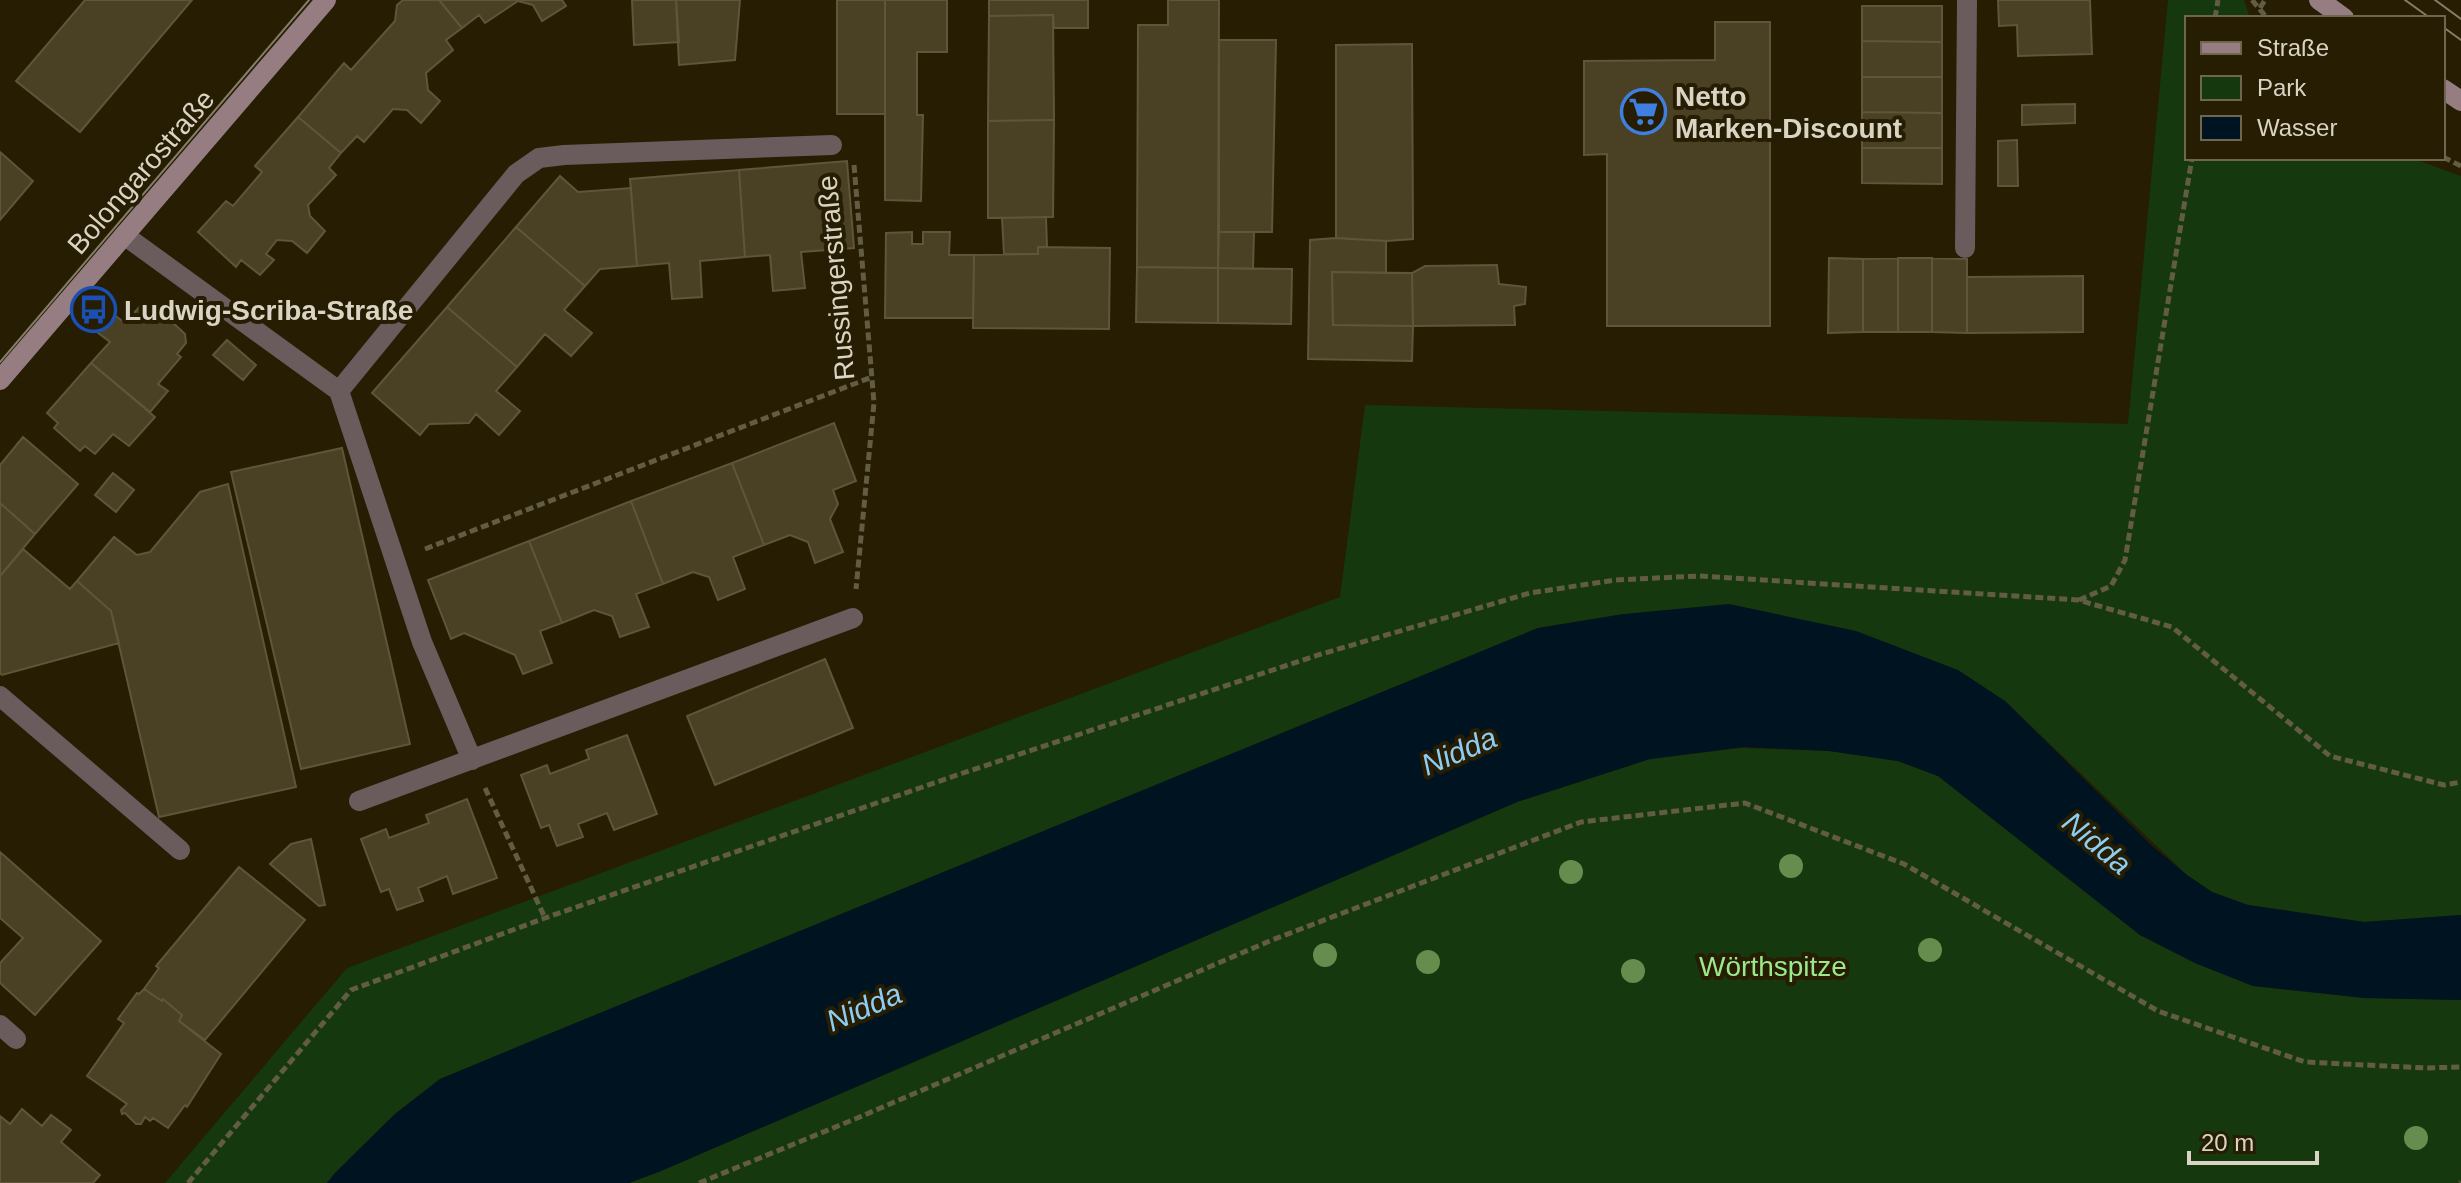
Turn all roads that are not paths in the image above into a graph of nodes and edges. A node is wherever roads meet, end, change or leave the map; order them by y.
1 (326, 0) edge
2 (1967, 0) edge
3 (2319, 0) edge
4 (2341, 16) edge
5 (832, 145) road end
6 (124, 235) junction
7 (1965, 248) dead end
8 (0, 380) edge
9 (339, 391) junction
10 (853, 618) road end
11 (0, 696) edge
12 (472, 760) junction
13 (359, 801) dead end
14 (180, 850) dead end
15 (0, 1025) edge
16 (16, 1039) dead end

1 - 6 main road, Bolongarostraße
2 - 7 street
3 - 4 main road
5 - 9 street, Russingerstraße
6 - 8 main road, Bolongarostraße
6 - 9 street
9 - 12 street
10 - 12 street
11 - 14 street
12 - 13 street
15 - 16 street

